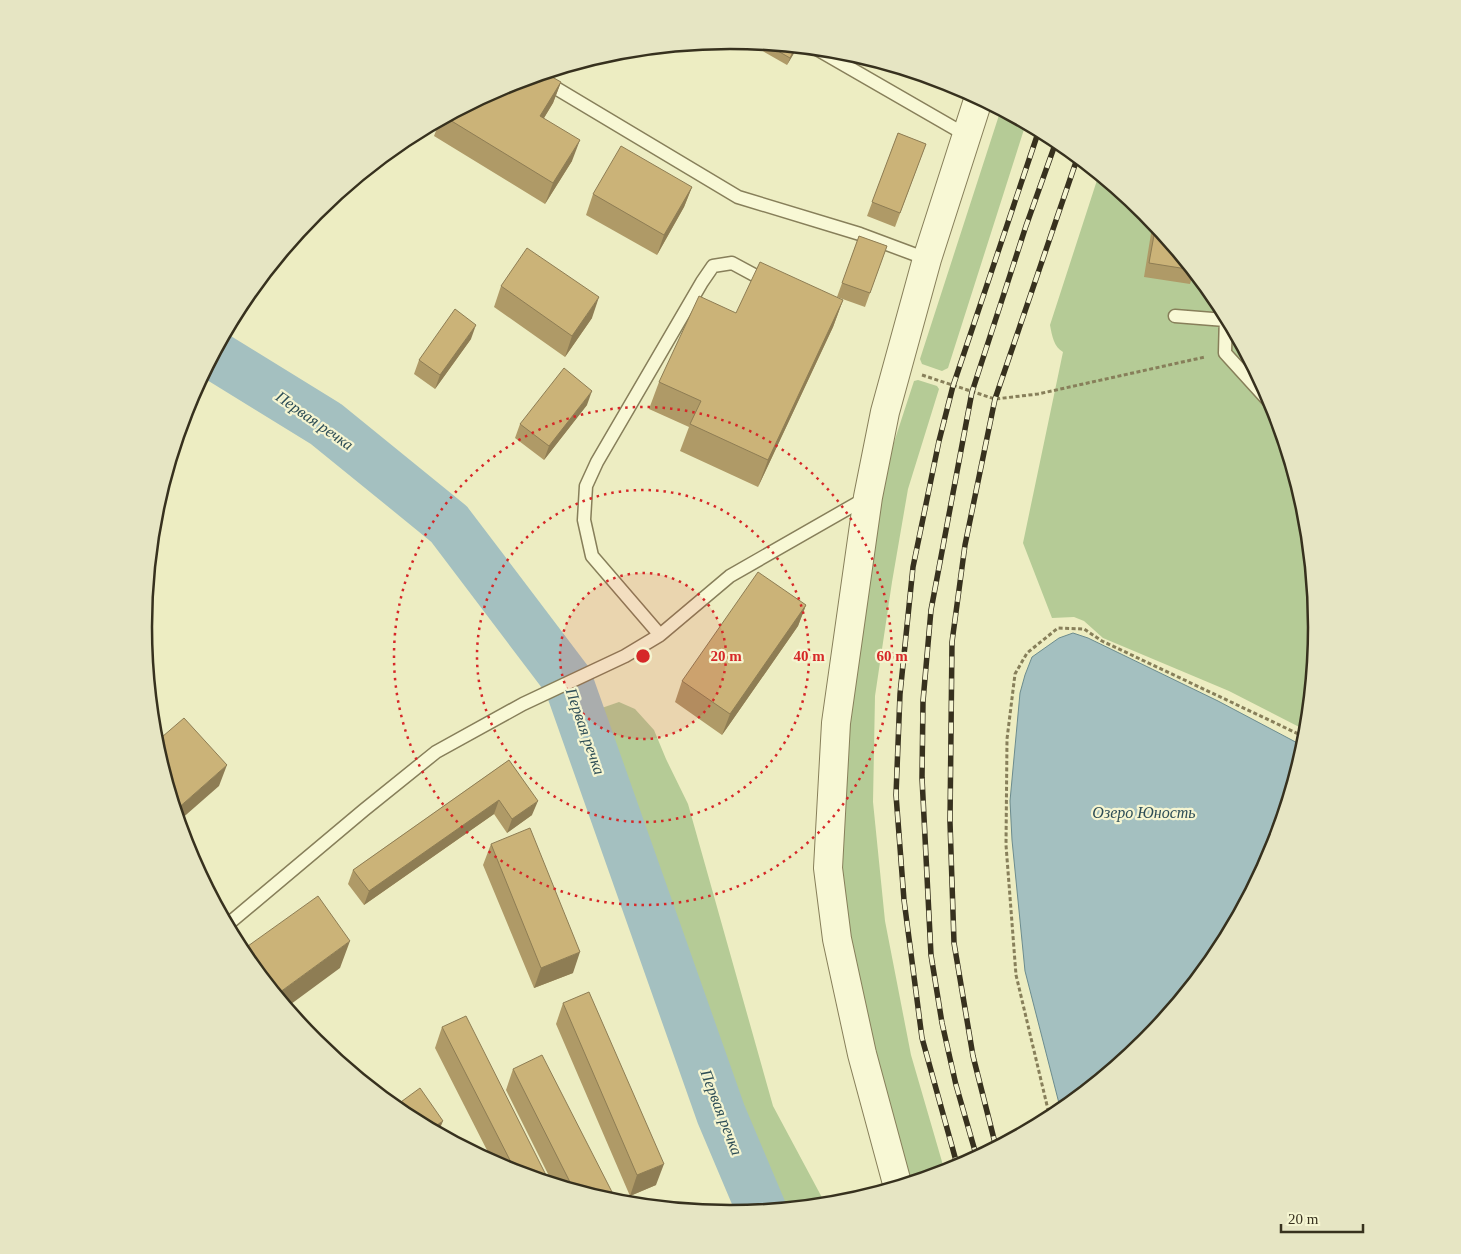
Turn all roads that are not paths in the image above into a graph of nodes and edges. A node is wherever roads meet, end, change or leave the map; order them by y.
1 (833, 58) edge
2 (542, 80) edge
3 (977, 104) edge
4 (966, 135) junction
5 (927, 259) junction
6 (781, 289) edge
7 (1175, 316) dead end
8 (1218, 318) edge
9 (1226, 329) edge
10 (1257, 388) edge
11 (868, 496) junction
12 (660, 635) junction
13 (233, 920) edge
14 (896, 1181) edge

1 - 4 lane
2 - 5 lane
3 - 4 street
4 - 5 street
5 - 11 street
6 - 12 lane
7 - 8 lane
9 - 10 lane
11 - 12 lane
11 - 14 street
12 - 13 lane

